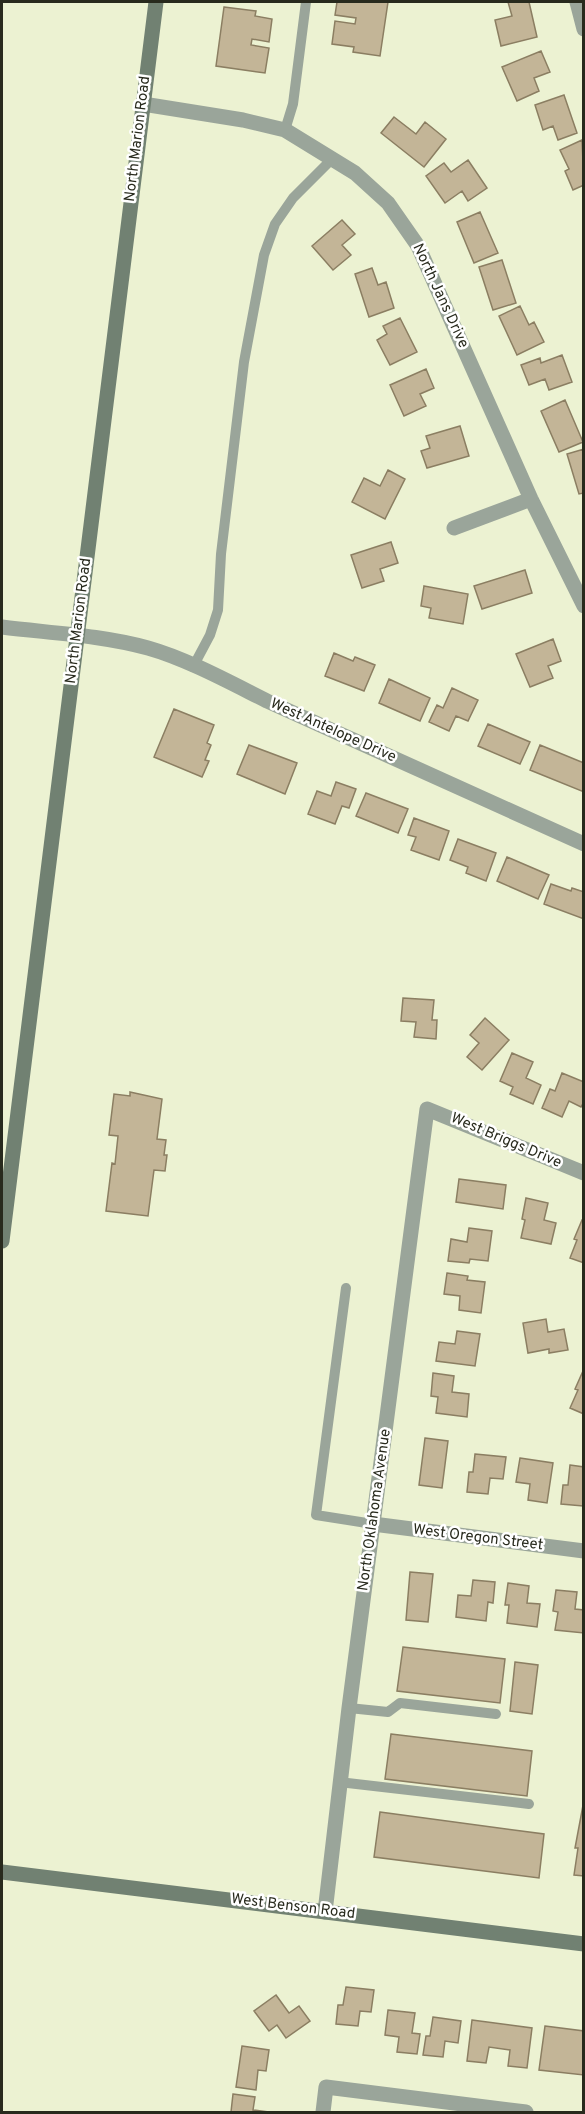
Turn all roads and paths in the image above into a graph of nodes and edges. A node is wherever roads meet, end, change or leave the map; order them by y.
1 (156, 2) edge
2 (306, 2) edge
3 (577, 2) edge
4 (584, 29) edge
5 (143, 104) junction
6 (285, 130) junction
7 (333, 158) junction
8 (531, 499) junction
9 (454, 528) dead end
10 (584, 606) edge
11 (2, 627) edge
12 (77, 636) junction
13 (193, 667) junction
14 (584, 844) edge
15 (428, 1108) joint
16 (584, 1173) edge
17 (2, 1241) edge
18 (346, 1288) dead end
19 (373, 1524) junction
20 (584, 1551) edge
21 (349, 1708) junction
22 (496, 1714) dead end
23 (339, 1782) junction
24 (529, 1804) dead end
25 (2, 1872) edge
26 (326, 1912) junction
27 (584, 1944) edge
28 (323, 2112) edge
29 (526, 2112) edge

1 - 5 main road, North Marion Road
2 - 6 lane
3 - 4 street
5 - 6 street, North Jans Drive
5 - 12 main road, North Marion Road
6 - 7 street, North Jans Drive
7 - 8 street, North Jans Drive
7 - 13 lane
8 - 9 street
8 - 10 street, North Jans Drive
11 - 12 street, West Antelope Drive
12 - 13 street, West Antelope Drive
12 - 17 main road, North Marion Road
13 - 14 street, West Antelope Drive
15 - 16 street, West Briggs Drive
15 - 19 street, North Oklahoma Avenue
18 - 19 lane
19 - 20 street, West Oregon Street
19 - 21 street, North Oklahoma Avenue
21 - 22 lane
21 - 23 street, North Oklahoma Avenue
23 - 24 lane
23 - 26 street, North Oklahoma Avenue
25 - 26 main road, West Benson Road
26 - 27 main road, West Benson Road
28 - 29 street

